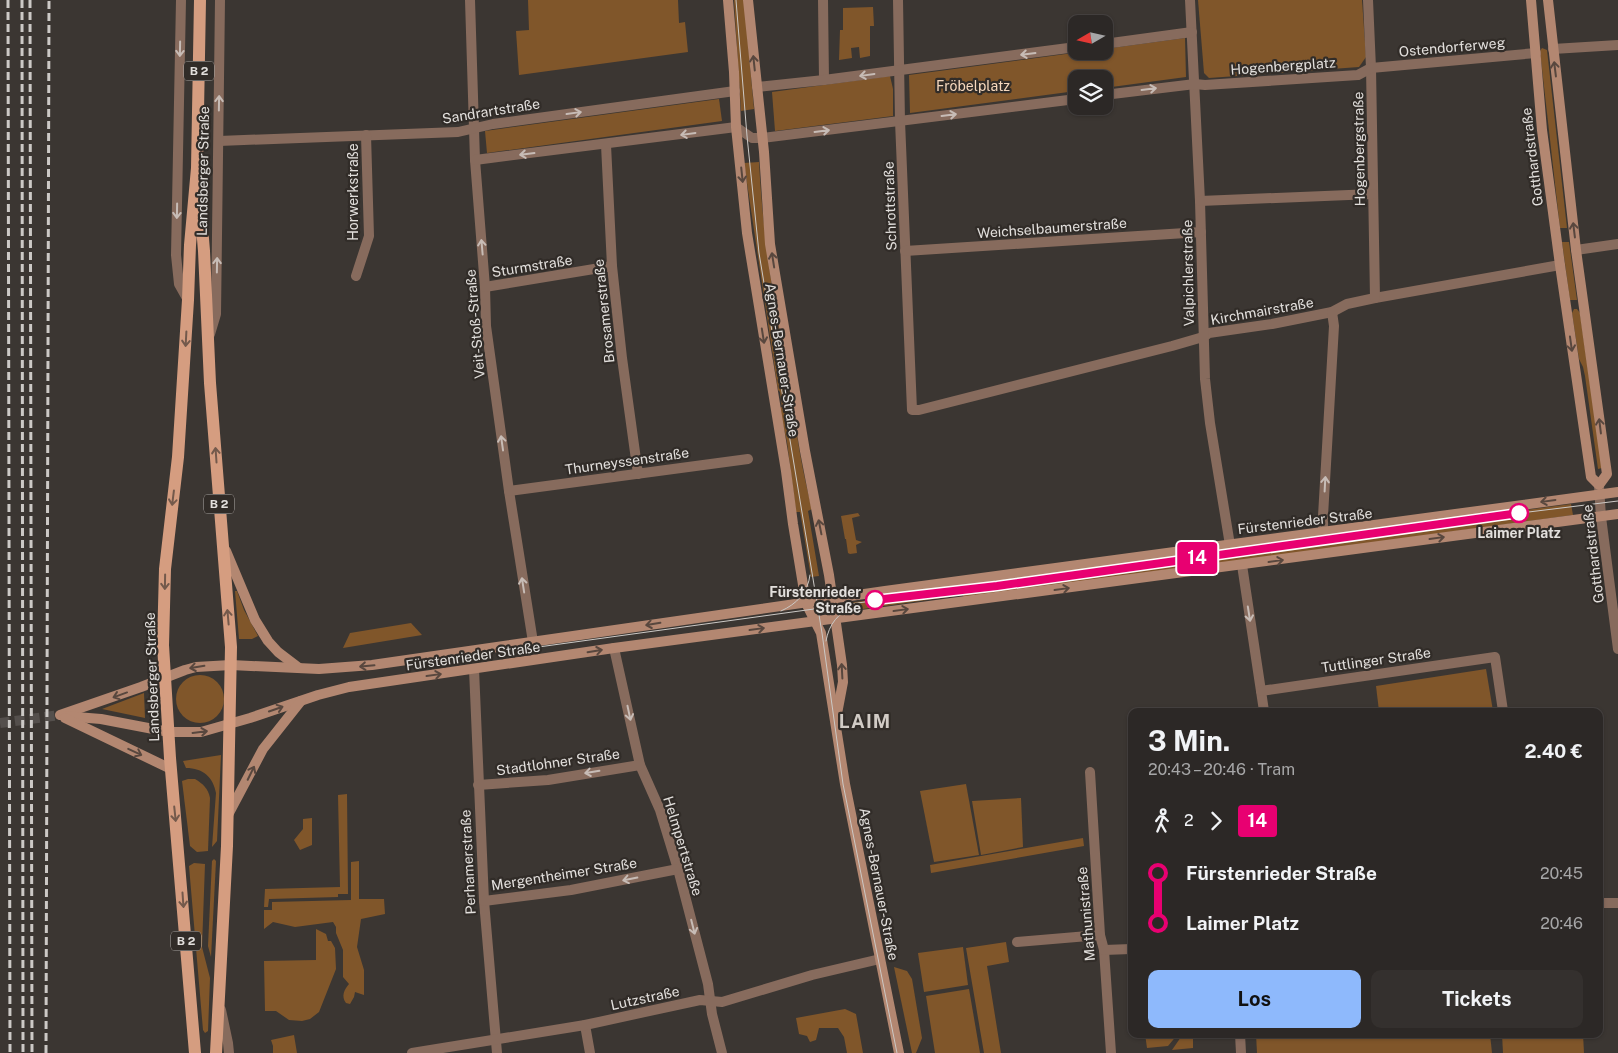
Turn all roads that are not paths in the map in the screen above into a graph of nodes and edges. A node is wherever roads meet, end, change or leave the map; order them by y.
1 (180, 0) edge
2 (200, 0) edge
3 (220, 0) edge
4 (470, 0) edge
5 (728, 0) edge
6 (748, 0) edge
7 (823, 0) edge
8 (898, 0) edge
9 (1190, 0) edge
10 (1368, 0) edge
11 (1531, 0) edge
12 (1548, 0) edge
13 (1192, 32) junction
14 (1113, 43) edge
15 (1618, 45) edge
16 (1068, 48) edge
17 (1553, 49) junction
18 (1536, 53) junction
19 (1371, 68) junction
20 (900, 70) junction
21 (824, 80) junction
22 (1194, 84) junction
23 (757, 87) junction
24 (735, 91) junction
25 (1113, 94) edge
26 (1068, 100) edge
27 (900, 122) junction
28 (736, 127) junction
29 (475, 129) junction
30 (366, 135) junction
31 (762, 138) junction
32 (219, 140) junction
33 (179, 142) junction
34 (197, 142) junction
35 (606, 145) junction
36 (475, 160) junction
37 (197, 168) junction
38 (1373, 194) junction
39 (1200, 201) junction
40 (1201, 232) junction
41 (1618, 244) edge
42 (1576, 250) junction
43 (905, 251) junction
44 (612, 266) junction
45 (1560, 266) junction
46 (356, 276) dead end
47 (485, 287) junction
48 (1375, 298) junction
49 (188, 300) junction
50 (1584, 308) junction
51 (1566, 310) junction
52 (1332, 312) junction
53 (1203, 337) junction
54 (208, 342) junction
55 (912, 410) joint
56 (748, 459) dead end
57 (638, 474) junction
58 (1599, 490) junction
59 (509, 491) junction
60 (1618, 492) edge
61 (1618, 514) edge
62 (1601, 517) junction
63 (1323, 533) junction
64 (222, 544) junction
65 (1230, 544) junction
66 (1242, 565) junction
67 (833, 599) junction
68 (806, 603) junction
69 (836, 619) junction
70 (816, 621) junction
71 (1617, 636) edge
72 (533, 642) junction
73 (614, 648) junction
74 (1618, 649) edge
75 (231, 665) junction
76 (300, 668) junction
77 (474, 669) junction
78 (165, 677) junction
79 (1261, 691) junction
80 (301, 701) junction
81 (1264, 708) edge
82 (1502, 708) edge
83 (60, 715) junction
84 (836, 720) junction
85 (230, 724) junction
86 (169, 732) junction
87 (640, 765) junction
88 (171, 769) junction
89 (1090, 772) dead end
90 (478, 785) junction
91 (228, 816) junction
92 (678, 869) junction
93 (484, 901) junction
94 (1603, 903) edge
95 (1618, 903) edge
96 (1100, 935) junction
97 (1017, 942) dead end
98 (1128, 949) edge
99 (1104, 950) junction
100 (880, 959) junction
101 (218, 996) junction
102 (710, 1001) junction
103 (585, 1025) junction
104 (1240, 1038) edge
105 (495, 1039) junction
106 (196, 1053) edge
107 (216, 1053) edge
108 (229, 1053) edge
109 (412, 1053) edge
110 (497, 1053) edge
111 (590, 1053) edge
112 (722, 1053) edge
113 (899, 1053) edge
114 (1110, 1053) edge
115 (1241, 1053) edge

1 -> 33 street, Landsberger Straße
2 - 34 main road, Landsberger Straße / B 2
32 -> 3 street, Landsberger Straße
4 - 29 street, Veit-Stoß-Straße
5 - 24 main road, Agnes-Bernauer-Straße
23 -> 6 main road, Agnes-Bernauer-Straße
7 - 21 street
8 - 20 street, Schrottstraße
9 - 13 street, Valpichlerstraße
10 - 19 street, Hogenbergstraße
11 - 18 main road, Gotthardstraße
12 - 17 main road, Gotthardstraße
13 - 14 street
13 - 22 street, Valpichlerstraße
15 - 17 street
16 -> 20 street
42 -> 17 main road, Gotthardstraße
18 - 19 street, Ostendorferweg
18 - 45 main road, Gotthardstraße
19 - 22 street, Hogenbergplatz
19 - 38 street, Hogenbergstraße
20 -> 21 street
20 - 27 street, Schrottstraße
21 - 23 street
25 -> 22 street
22 - 39 street, Valpichlerstraße
23 - 31 main road, Agnes-Bernauer-Straße
24 - 28 main road, Agnes-Bernauer-Straße
29 -> 24 street, Sandrartstraße
27 -> 26 street
31 -> 27 street
27 - 43 street, Schrottstraße
28 - 31 street
28 -> 35 street
28 -> 68 main road, Agnes-Bernauer-Straße
29 - 30 street, Sandrartstraße
29 - 36 street, Veit-Stoß-Straße
30 - 32 street, Sandrartstraße
30 - 46 street, Horwerkstraße
67 -> 31 main road, Agnes-Bernauer-Straße
54 -> 32 street, Landsberger Straße
33 - 34 street, Landsberger Straße
33 -> 49 street, Landsberger Straße
34 - 37 main road, Landsberger Straße / B 2
35 -> 36 street
35 - 44 street, Brosamerstraße
47 -> 36 street, Veit-Stoß-Straße
37 - 49 main road, Landsberger Straße / B 2
37 - 54 main road, Landsberger Straße / B 2
38 - 39 street
38 - 48 street, Hogenbergstraße
39 - 40 street, Valpichlerstraße
40 - 43 street, Weichselbaumerstraße
40 - 53 street, Valpichlerstraße
41 - 42 street
42 - 50 main road, Gotthardstraße
43 - 55 street, Schrottstraße
44 - 47 street, Sturmstraße
44 - 57 street, Brosamerstraße
45 - 48 street, Kirchmairstraße
45 - 51 main road, Gotthardstraße
59 -> 47 street, Veit-Stoß-Straße
48 - 52 street, Kirchmairstraße
49 -> 78 main road, Landsberger Straße / B 2
50 - 51 main road
58 -> 50 main road, Gotthardstraße
51 -> 58 main road, Gotthardstraße
52 - 53 street, Kirchmairstraße
63 -> 52 street
53 - 55 street, Kirchmairstraße
53 - 65 street, Valpichlerstraße
64 -> 54 main road, Landsberger Straße / B 2
56 - 57 street, Thurneyssenstraße
57 - 59 street, Thurneyssenstraße
58 - 60 main road, Fürstenrieder Straße
58 - 62 street, Gotthardstraße
58 -> 63 main road, Fürstenrieder Straße
72 -> 59 street, Veit-Stoß-Straße
61 - 62 main road, Fürstenrieder Straße
66 -> 62 main road, Fürstenrieder Straße
62 - 71 street, Gotthardstraße
63 - 65 main road, Fürstenrieder Straße
75 -> 64 main road, Landsberger Straße / B 2
64 - 76 main road
65 - 67 main road, Fürstenrieder Straße
69 -> 66 main road, Fürstenrieder Straße
66 -> 79 street
67 - 68 main road, Fürstenrieder Straße
67 - 69 main road, Agnes-Bernauer-Straße
68 - 70 main road, Agnes-Bernauer-Straße
68 -> 72 main road, Fürstenrieder Straße
69 - 70 main road, Fürstenrieder Straße
84 -> 69 main road, Agnes-Bernauer-Straße
73 -> 70 main road, Fürstenrieder Straße
70 - 84 main road, Agnes-Bernauer-Straße
71 - 74 street, Gotthardstraße
72 -> 76 main road, Fürstenrieder Straße
77 -> 73 main road, Fürstenrieder Straße
73 -> 87 street, Helmpertstraße
75 - 76 main road, Fürstenrieder Straße
75 -> 78 main road, Fürstenrieder Straße
75 - 85 main road, Landsberger Straße / B 2
80 -> 77 main road, Fürstenrieder Straße
77 - 90 street, Perhamerstraße
78 -> 83 main road, Fürstenrieder Straße
78 - 86 main road, Landsberger Straße / B 2
79 - 81 street
79 - 82 street, Tuttlinger Straße
85 -> 80 main road, Fürstenrieder Straße
91 -> 80 main road
83 - 86 main road, Fürstenrieder Straße
83 -> 88 main road
84 - 100 main road, Agnes-Bernauer-Straße
86 -> 85 main road, Fürstenrieder Straße
85 - 91 main road, Landsberger Straße / B 2
86 - 88 main road, Landsberger Straße / B 2
87 -> 90 street, Stadtlohner Straße
87 - 92 street, Helmpertstraße
88 -> 106 main road, Landsberger Straße / B 2
89 - 96 street, Mathunistraße
90 - 93 street, Perhamerstraße
91 - 101 main road, Landsberger Straße / B 2
92 -> 93 street, Mergentheimer Straße
92 -> 102 street, Helmpertstraße
93 - 105 street, Perhamerstraße
94 - 95 street
96 - 97 street
96 - 99 street, Mathunistraße
98 - 99 street
99 - 114 street, Mathunistraße
100 - 102 street, Lutzstraße
100 - 113 main road, Agnes-Bernauer-Straße
101 - 107 main road, Landsberger Straße / B 2
101 - 108 street, Landsberger Straße
102 - 103 street, Lutzstraße
102 - 112 street, Helmpertstraße
103 - 105 street, Lutzstraße
103 - 111 street
104 - 115 street
105 - 109 street, Lutzstraße
105 - 110 street, Perhamerstraße

